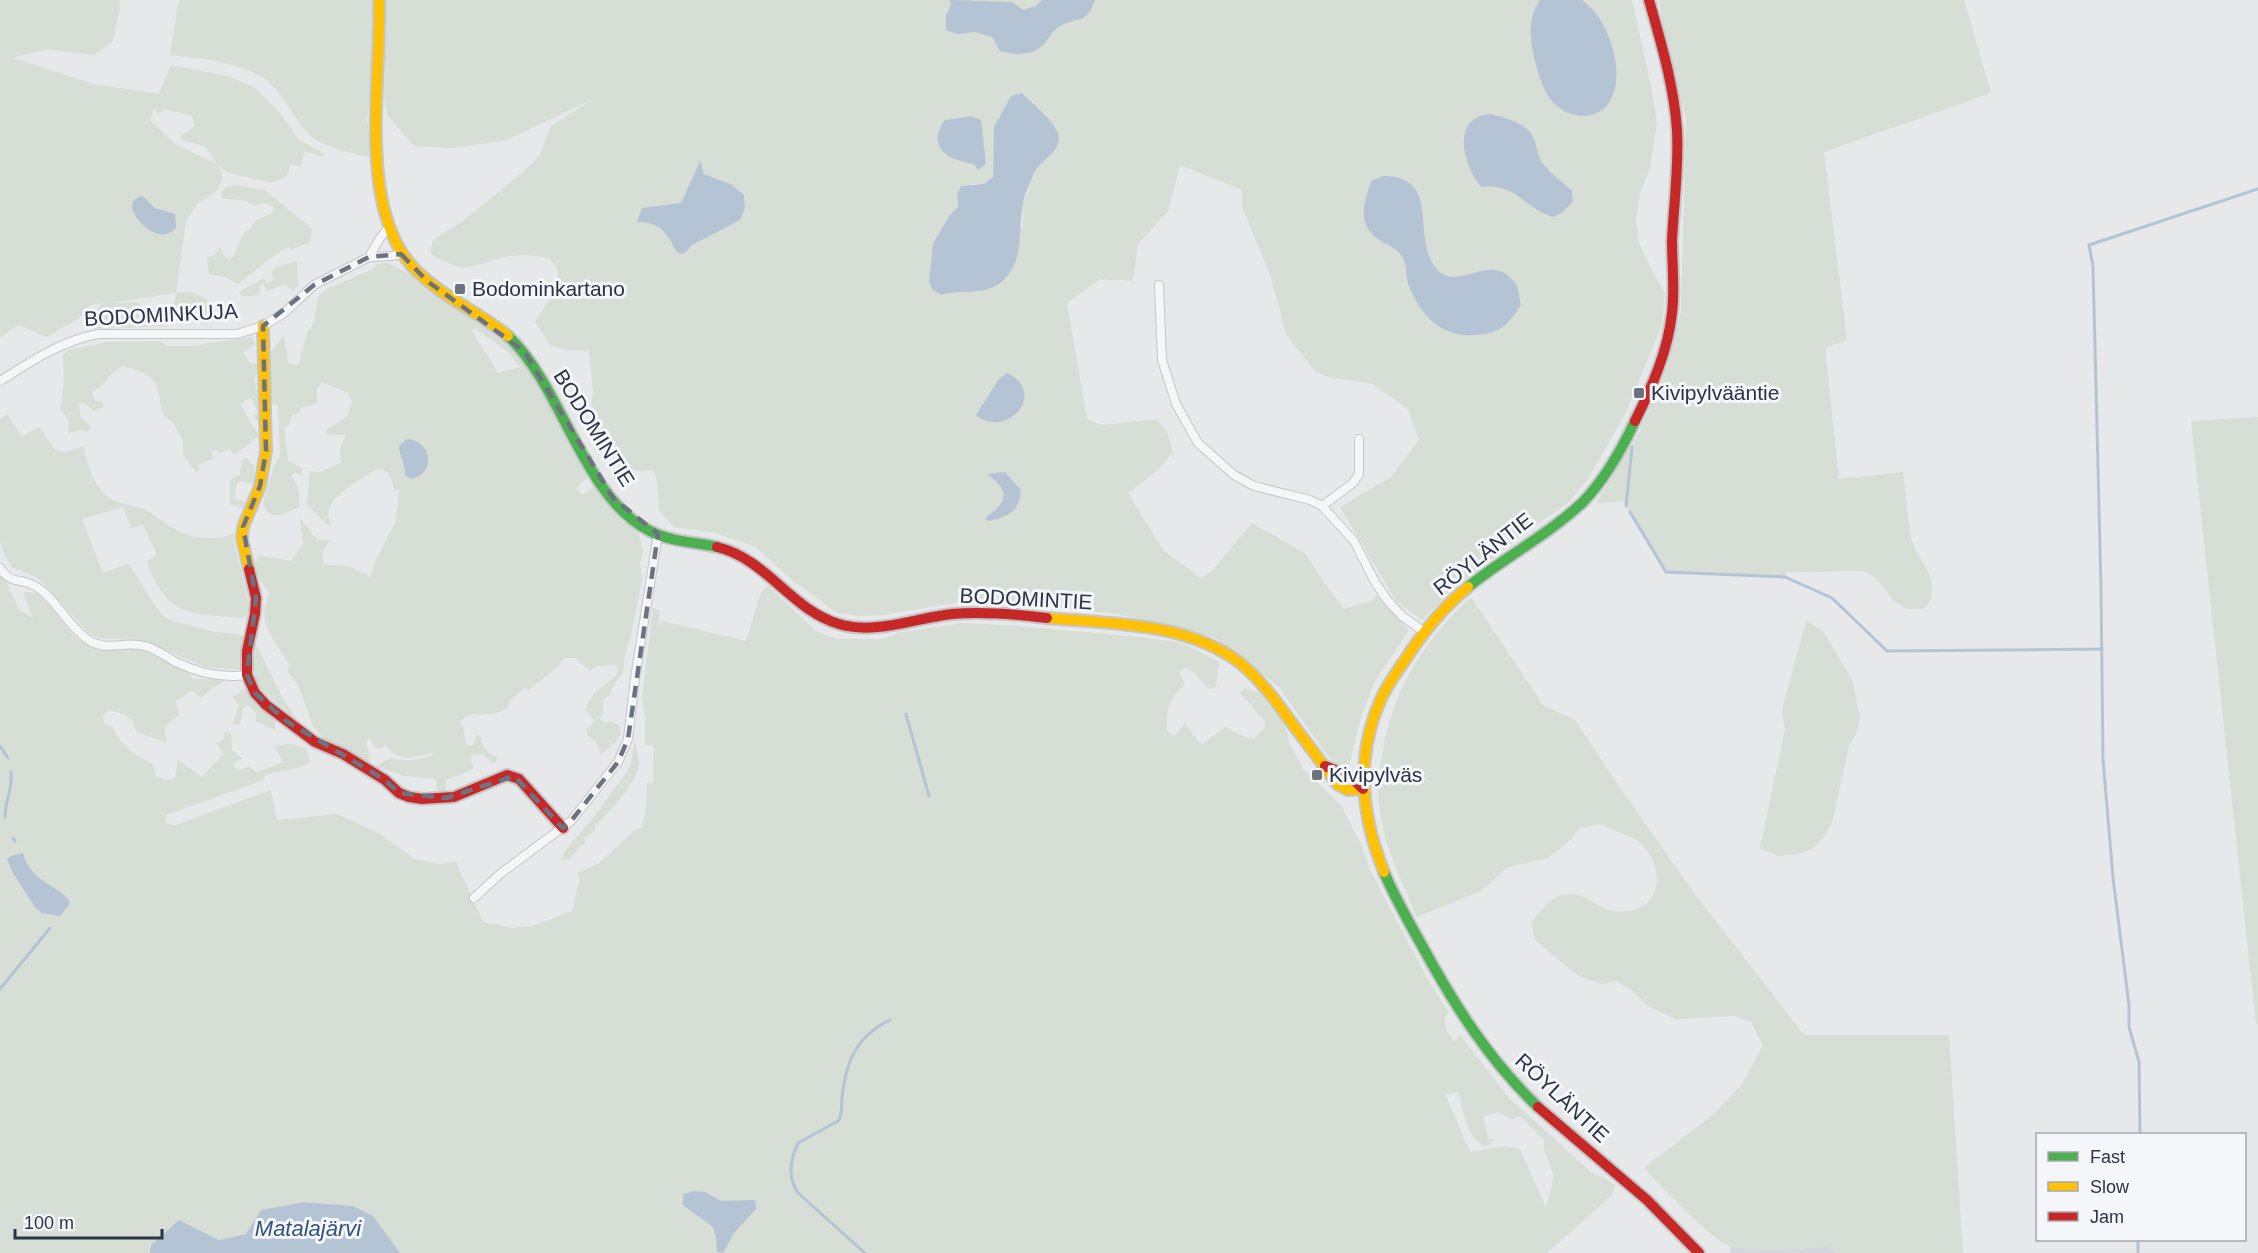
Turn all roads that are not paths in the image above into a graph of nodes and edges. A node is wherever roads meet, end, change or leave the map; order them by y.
1 (379, 0) edge
2 (1649, 0) edge
3 (389, 227) junction
4 (401, 254) junction
5 (369, 257) junction
6 (1159, 285) dead end
7 (263, 326) junction
8 (0, 381) edge
9 (1359, 440) dead end
10 (1322, 506) junction
11 (658, 534) junction
12 (0, 568) edge
13 (1424, 631) junction
14 (247, 675) junction
15 (1363, 789) junction
16 (562, 828) junction
17 (474, 898) dead end
18 (1699, 1253) edge

1 - 3 street, BODOMINTIE
2 - 13 street, RÖYLÄNTIE
3 - 4 street, BODOMINTIE
3 - 5 street
4 - 5 street, BODOMINKUJA
4 - 11 street, BODOMINTIE
5 - 7 street, BODOMINKUJA
6 - 10 street
7 - 8 street, BODOMINKUJA
7 - 14 street, BODOMINKUJA
9 - 10 street
10 - 13 street
11 - 15 street, BODOMINTIE
11 - 16 street
12 - 14 street
13 - 15 street, RÖYLÄNTIE
14 - 16 street
15 - 18 street, RÖYLÄNTIE
16 - 17 street

